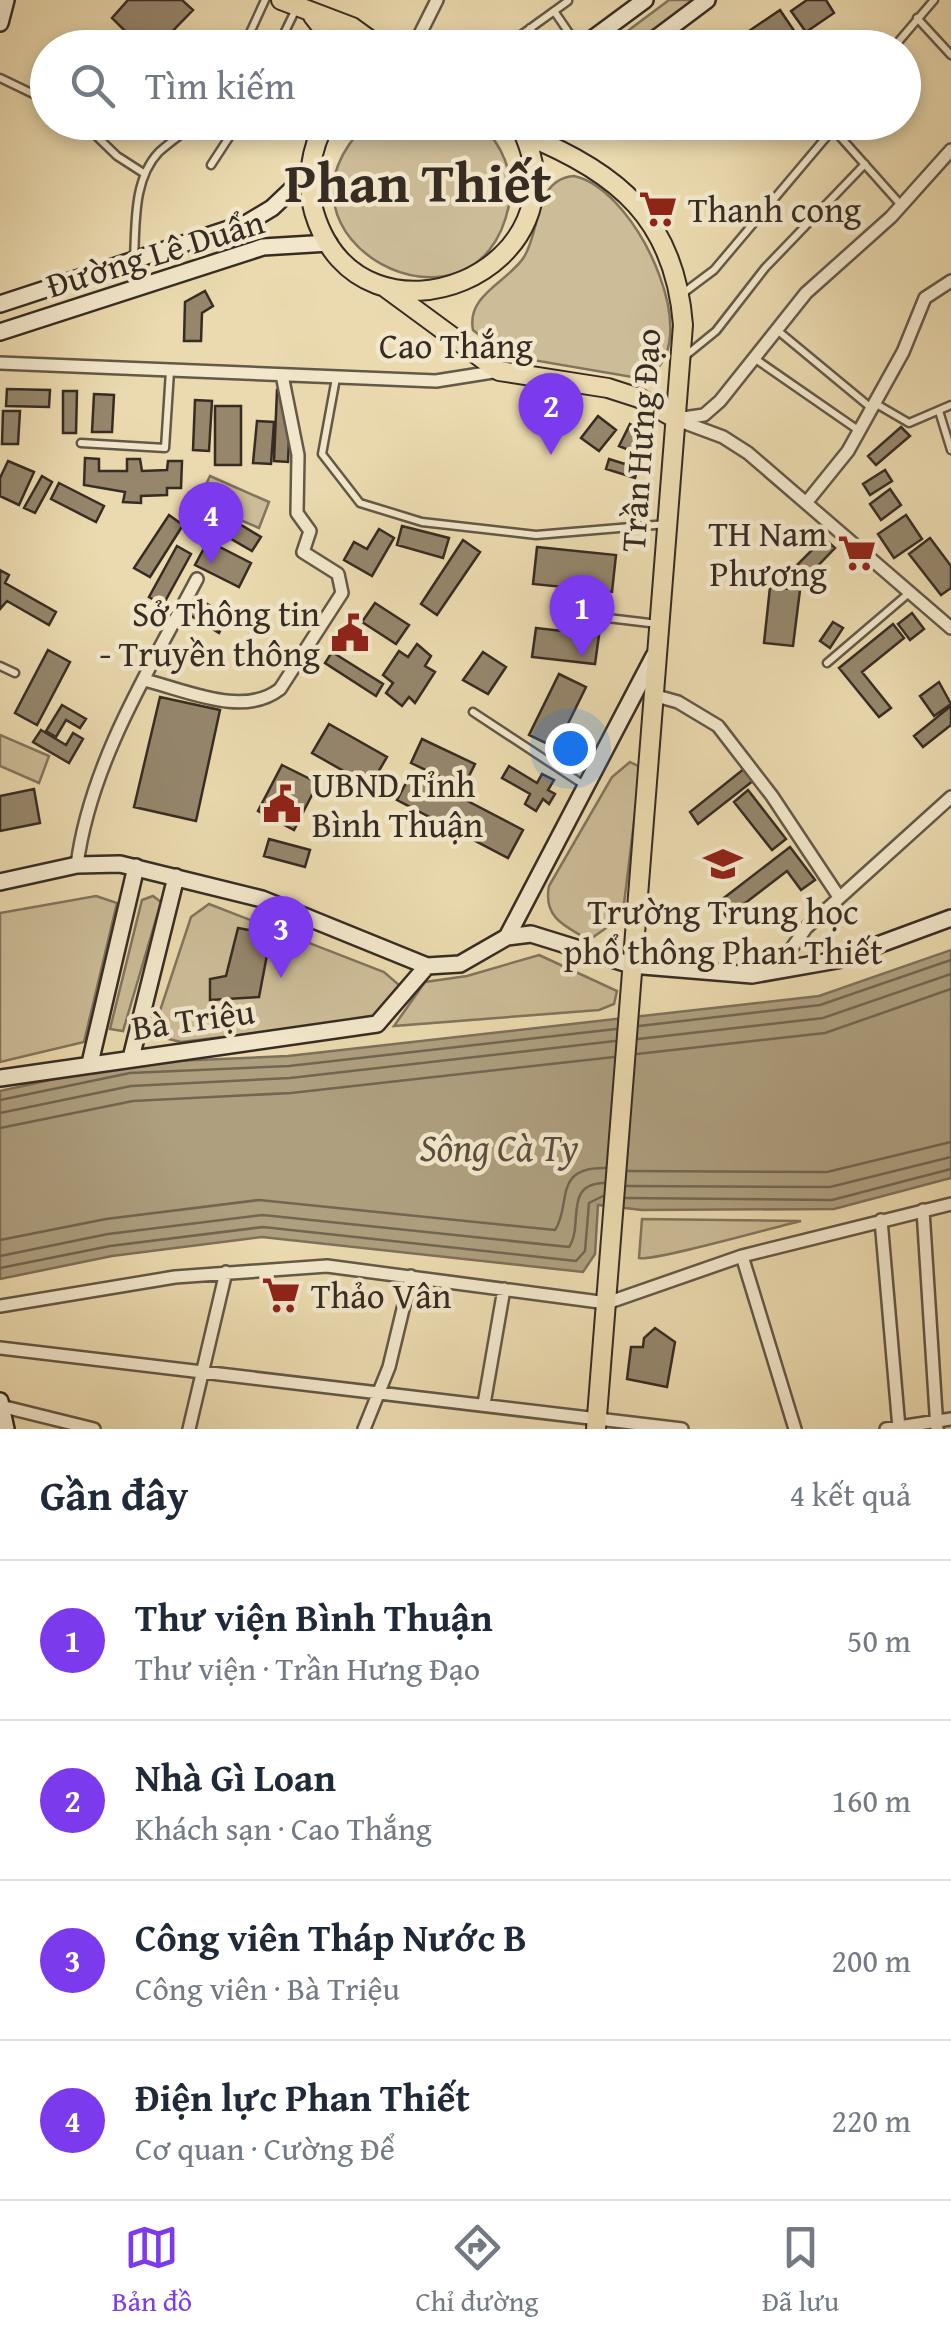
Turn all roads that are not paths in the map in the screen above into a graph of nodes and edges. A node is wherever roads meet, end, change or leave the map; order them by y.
1 (6, 0) edge
2 (265, 0) edge
3 (437, 0) edge
4 (646, 0) edge
5 (708, 0) edge
6 (934, 0) edge
7 (568, 1) edge
8 (303, 6) edge
9 (554, 11) junction
10 (917, 18) junction
11 (0, 23) edge
12 (530, 28) joint
13 (251, 30) edge
14 (288, 30) edge
15 (323, 30) edge
16 (356, 30) edge
17 (422, 30) edge
18 (527, 30) edge
19 (567, 30) edge
20 (605, 30) edge
21 (667, 30) edge
22 (907, 30) edge
23 (951, 55) edge
24 (0, 78) edge
25 (30, 92) edge
26 (101, 140) edge
27 (174, 140) edge
28 (228, 140) edge
29 (320, 140) edge
30 (524, 140) edge
31 (542, 140) edge
32 (824, 140) edge
33 (848, 140) edge
34 (951, 150) edge
35 (865, 164) junction
36 (212, 165) dead end
37 (310, 172) junction
38 (145, 174) junction
39 (900, 205) junction
40 (329, 243) junction
41 (134, 260) junction
42 (951, 281) edge
43 (382, 285) junction
44 (681, 295) junction
45 (0, 304) edge
46 (776, 330) junction
47 (0, 332) edge
48 (683, 358) junction
49 (754, 358) junction
50 (0, 364) edge
51 (170, 370) junction
52 (499, 371) junction
53 (282, 375) junction
54 (336, 377) junction
55 (871, 404) junction
56 (951, 405) edge
57 (939, 411) junction
58 (676, 419) junction
59 (858, 430) junction
60 (80, 443) dead end
61 (951, 450) edge
62 (806, 503) junction
63 (668, 524) junction
64 (197, 579) dead end
65 (910, 592) junction
66 (566, 614) dead end
67 (659, 624) junction
68 (951, 628) edge
69 (657, 648) junction
70 (827, 664) dead end
71 (0, 666) edge
72 (15, 673) dead end
73 (144, 680) junction
74 (654, 695) junction
75 (473, 712) dead end
76 (585, 786) junction
77 (951, 797) edge
78 (78, 864) junction
79 (136, 867) junction
80 (176, 878) junction
81 (0, 882) edge
82 (839, 897) junction
83 (951, 918) edge
84 (507, 938) junction
85 (631, 965) junction
86 (426, 966) junction
87 (775, 972) junction
88 (131, 1058) junction
89 (90, 1063) junction
90 (0, 1078) edge
91 (951, 1204) edge
92 (923, 1210) junction
93 (881, 1220) junction
94 (742, 1256) junction
95 (226, 1272) junction
96 (412, 1276) junction
97 (504, 1290) junction
98 (606, 1303) junction
99 (0, 1306) edge
100 (0, 1348) edge
101 (203, 1372) junction
102 (381, 1392) junction
103 (0, 1403) edge
104 (484, 1404) junction
105 (596, 1423) edge
106 (942, 1423) edge
107 (899, 1428) edge
108 (951, 1428) edge
109 (6, 1429) edge
110 (94, 1429) edge
111 (190, 1429) edge
112 (364, 1429) edge
113 (682, 1429) edge
114 (795, 1429) edge
115 (886, 1429) edge

1 - 11 street
2 - 13 lane
3 - 17 street
4 - 20 street
5 - 21 street
6 - 10 lane
7 - 9 lane
8 - 14 lane
8 - 15 main road
8 - 16 main road
9 - 12 lane
9 - 19 lane
10 - 22 lane
10 - 23 lane
12 - 18 lane
24 - 25 lane
26 - 38 lane
27 - 38 lane
28 - 36 lane
29 - 37 main road
30 - 43 main road
31 - 44 main road, Trần Hưng Đạo
32 - 44 lane
33 - 35 lane
34 - 39 street
35 - 39 lane
35 - 48 lane
37 - 40 main road
37 - 41 street, Đường Lê Duẩn
38 - 41 lane
39 - 46 street
40 - 43 main road
40 - 47 street, Đường Lê Duẩn
41 - 45 street, Đường Lê Duẩn
42 - 55 street
43 - 52 main road
44 - 48 main road, Trần Hưng Đạo
46 - 49 street
46 - 55 lane
48 - 58 main road, Trần Hưng Đạo
49 - 58 street
49 - 59 lane
50 - 51 street, Cao Thắng
51 - 53 street, Cao Thắng
51 - 60 lane
52 - 54 street, Cao Thắng
52 - 58 main road, Cao Thắng
53 - 54 street, Cao Thắng
53 - 73 street
54 - 63 lane
55 - 57 lane
55 - 59 street
56 - 57 lane
57 - 61 lane
58 - 62 street, Cao Thắng
58 - 63 main road, Trần Hưng Đạo
59 - 62 street
62 - 65 street, Cao Thắng
63 - 67 main road, Trần Hưng Đạo
64 - 73 street
65 - 68 street, Cao Thắng
65 - 70 lane
66 - 67 lane
67 - 69 main road, Trần Hưng Đạo
69 - 74 main road, Trần Hưng Đạo
69 - 76 street
71 - 72 lane
73 - 78 street
74 - 82 street
74 - 85 main road, Trần Hưng Đạo
75 - 76 lane
76 - 84 street
77 - 82 street
78 - 79 street
78 - 81 street
79 - 80 street
79 - 89 street
80 - 86 street
80 - 88 street
82 - 87 street
83 - 87 street
84 - 85 street
84 - 86 street
85 - 87 street
85 - 98 main road, Trần Hưng Đạo
86 - 88 street, Bà Triệu
88 - 89 street, Bà Triệu
89 - 90 street, Bà Triệu
91 - 92 street
92 - 93 street
92 - 106 street
93 - 94 street
93 - 107 street
94 - 98 street
94 - 114 street
95 - 96 street
95 - 99 street
95 - 101 street
96 - 97 street
96 - 102 street
97 - 98 street
97 - 104 street
98 - 105 main road
100 - 101 street
101 - 102 street
101 - 111 street
102 - 104 street
102 - 112 street
103 - 109 street
103 - 110 street
104 - 105 street
105 - 113 street
106 - 107 street
106 - 108 street
107 - 115 street

